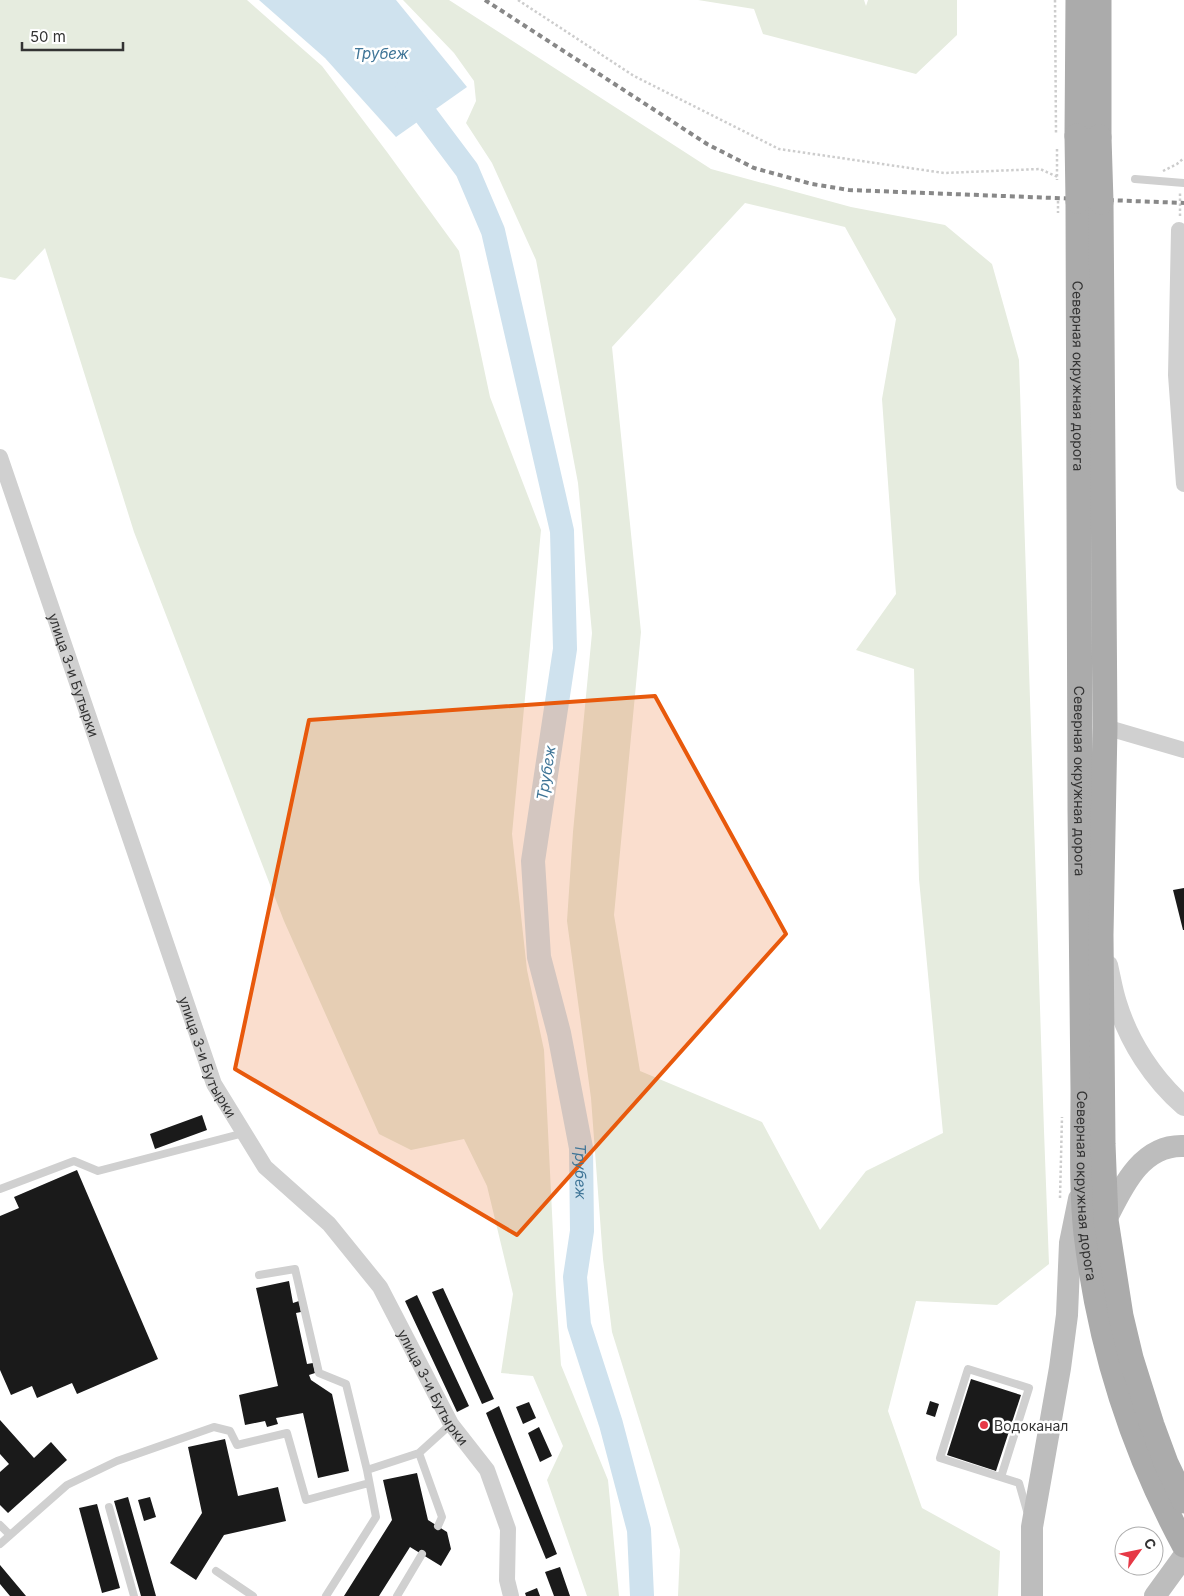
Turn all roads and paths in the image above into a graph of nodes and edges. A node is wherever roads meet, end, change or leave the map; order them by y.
1 (518, 0) edge
2 (1055, 0) edge
3 (1078, 0) edge
4 (1099, 0) edge
5 (1078, 137) junction
6 (1057, 149) dead end
7 (1184, 158) edge
8 (1057, 169) dead end
9 (1162, 171) dead end
10 (1136, 179) dead end
11 (1064, 180) dead end
12 (1182, 183) edge
13 (1089, 202) junction
14 (1179, 230) joint
15 (1181, 395) edge
16 (0, 458) edge
17 (1184, 484) edge
18 (1105, 727) junction
19 (1184, 750) edge
20 (1101, 935) junction
21 (1184, 1106) edge
22 (1062, 1112) dead end
23 (244, 1133) junction
24 (1184, 1146) edge
25 (1083, 1178) junction
26 (0, 1189) edge
27 (1060, 1202) dead end
28 (1106, 1220) junction
29 (260, 1274) dead end
30 (451, 1424) junction
31 (419, 1453) junction
32 (366, 1470) junction
33 (1001, 1477) junction
34 (369, 1483) junction
35 (1178, 1505) edge
36 (110, 1506) dead end
37 (0, 1524) edge
38 (438, 1526) dead end
39 (1032, 1528) junction
40 (10, 1535) junction
41 (0, 1544) edge
42 (1184, 1545) edge
43 (422, 1554) dead end
44 (1184, 1556) edge
45 (216, 1572) dead end
46 (1033, 1594) edge
47 (134, 1596) edge
48 (252, 1596) edge
49 (326, 1596) edge
50 (397, 1596) edge
51 (511, 1596) edge
52 (1155, 1596) edge

1 - 11 path
2 - 5 path
3 - 5 main road, Северная окружная дорога
4 - 5 main road, Северная окружная дорога
5 - 13 main road, Северная окружная дорога, bridge
6 - 8 path
7 - 9 path
10 - 12 lane
12 - 14 path
13 - 18 main road, Северная окружная дорога
13 - 25 main road, Северная окружная дорога
14 - 15 street
15 - 17 street
16 - 23 street, улица 3-и Бутырки
18 - 19 street
18 - 20 main road, Северная окружная дорога
20 - 21 street
20 - 28 main road, Северная окружная дорога
22 - 27 path
23 - 26 lane
23 - 30 street, улица 3-и Бутырки
24 - 28 main road
25 - 35 main road, Северная окружная дорога
25 - 39 main road
28 - 35 main road, Северная окружная дорога
29 - 32 lane
30 - 31 lane
30 - 51 street, улица 3-и Бутырки
31 - 32 lane
31 - 38 lane
32 - 34 lane
33 - 33 lane
33 - 39 lane
34 - 40 lane
34 - 49 lane
35 - 42 main road, Северная окружная дорога
36 - 47 lane
37 - 40 lane
39 - 46 main road
40 - 41 lane
43 - 50 lane
44 - 52 main road
45 - 48 lane

